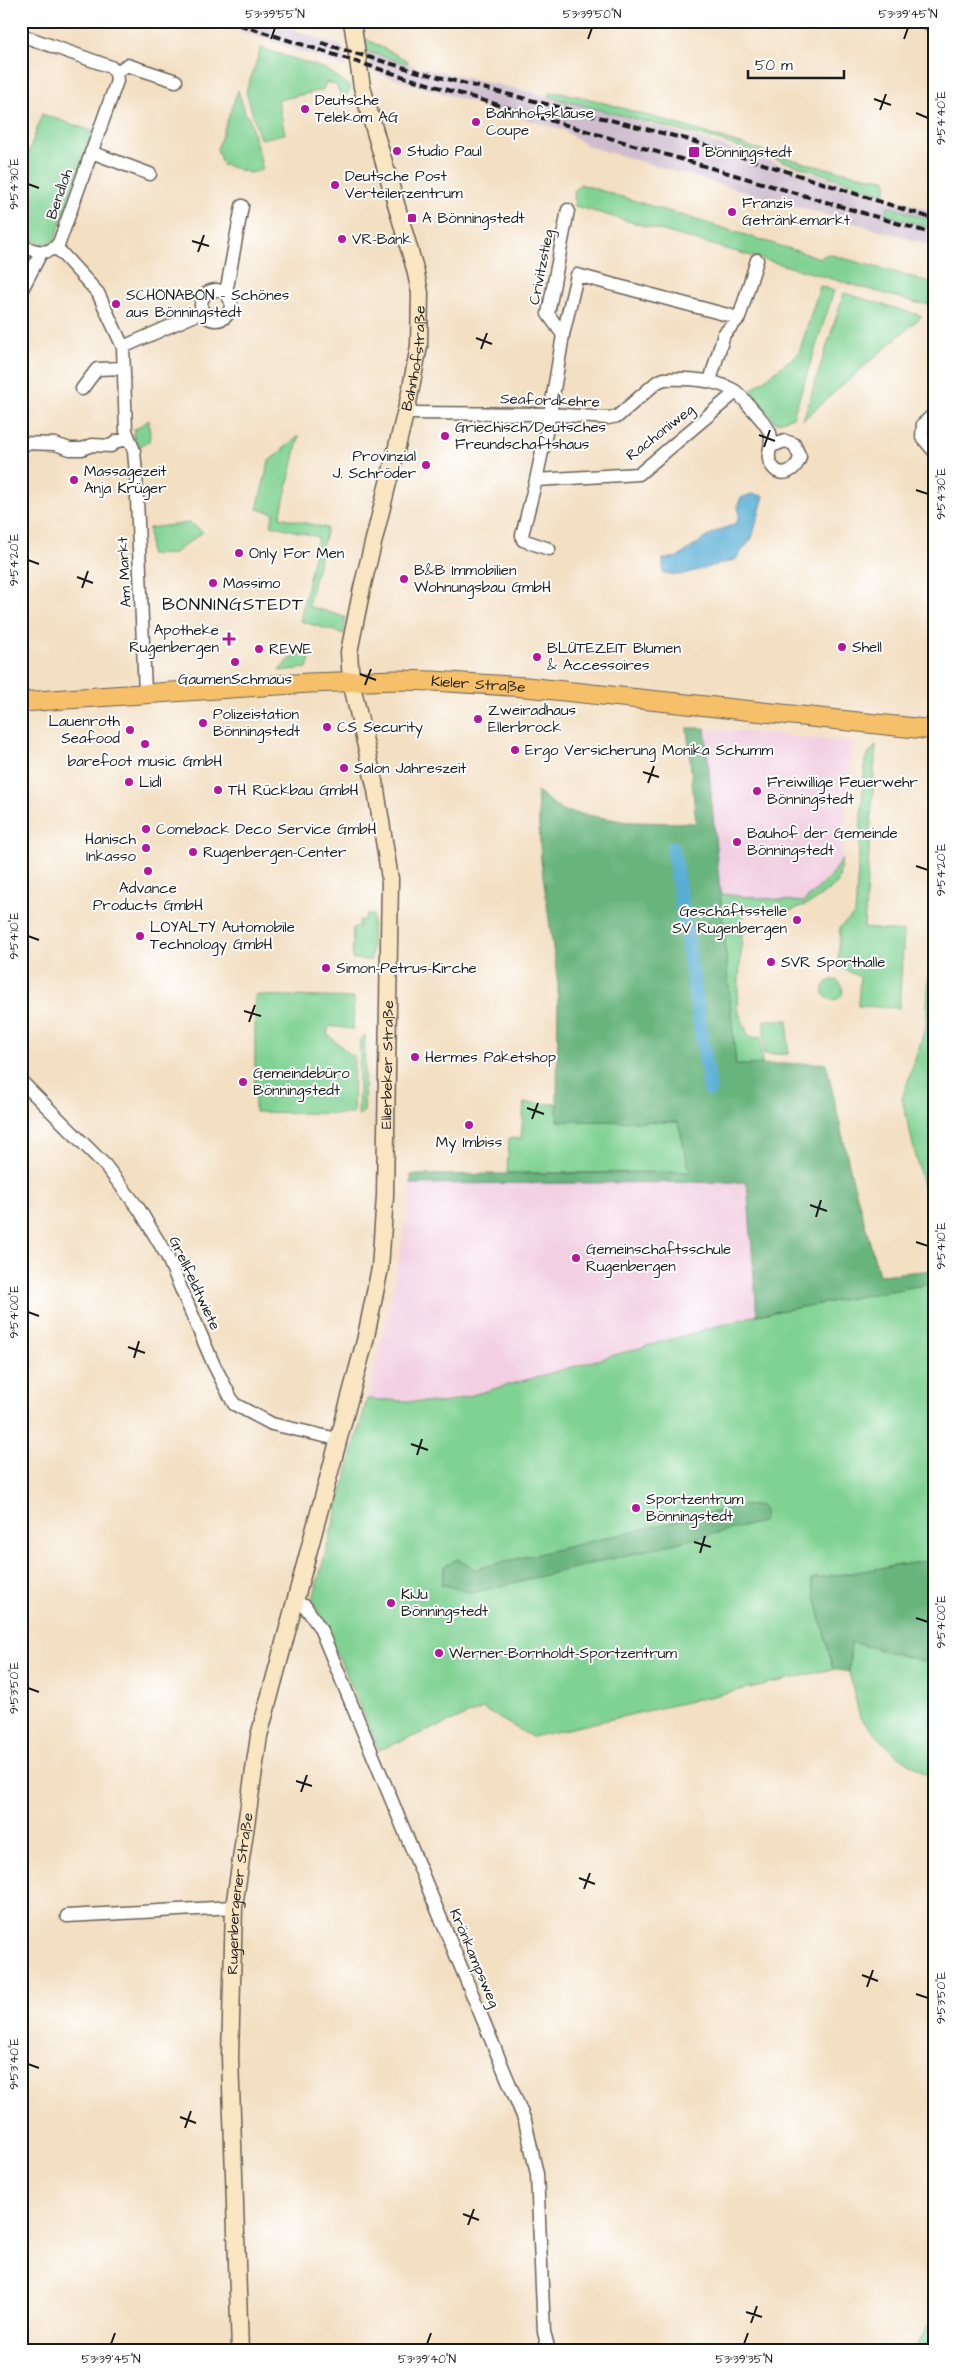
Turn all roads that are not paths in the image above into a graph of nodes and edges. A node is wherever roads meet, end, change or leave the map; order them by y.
1 (926, 21) edge
2 (934, 28) edge
3 (352, 29) edge
4 (21, 35) edge
5 (116, 73) junction
6 (176, 81) dead end
7 (92, 152) junction
8 (150, 174) dead end
9 (242, 206) dead end
10 (568, 210) dead end
11 (21, 246) edge
12 (56, 247) junction
13 (41, 253) junction
14 (757, 260) dead end
15 (21, 291) edge
16 (226, 293) junction
17 (202, 312) junction
18 (739, 318) junction
19 (563, 335) junction
20 (123, 347) junction
21 (124, 368) junction
22 (710, 381) junction
23 (82, 389) dead end
24 (736, 392) junction
25 (405, 413) junction
26 (550, 414) junction
27 (934, 414) edge
28 (21, 443) edge
29 (132, 445) junction
30 (772, 446) dead end
31 (934, 451) edge
32 (536, 480) junction
33 (549, 549) dead end
34 (351, 681) junction
35 (145, 692) junction
36 (21, 702) edge
37 (934, 730) edge
38 (21, 1081) edge
39 (336, 1443) junction
40 (295, 1603) junction
41 (234, 1907) junction
42 (67, 1916) dead end
43 (240, 2351) edge
44 (549, 2351) edge

1 - 2 street
3 - 25 main road, Bahnhofstraße
4 - 5 street
5 - 6 street
5 - 7 street, Bendloh
7 - 8 street
7 - 12 street, Bendloh
9 - 16 street
10 - 19 street, Crivitzstieg
11 - 13 street
12 - 13 street
12 - 20 street
13 - 15 street
14 - 18 street
16 - 17 street
16 - 17 street
17 - 20 street
18 - 19 street
18 - 22 street
19 - 26 street
20 - 21 street
21 - 23 street
21 - 29 street
22 - 24 street, Seafordkehre
22 - 26 street, Seafordkehre
24 - 30 street, Seafordkehre
24 - 32 street, Rachoniweg
25 - 26 street, Seafordkehre
25 - 34 main road, Bahnhofstraße
26 - 32 street
27 - 31 street
28 - 29 street
29 - 35 street, Am Markt
32 - 33 street
34 - 35 main road, Kieler Straße
34 - 37 main road, Kieler Straße
34 - 39 main road, Ellerbeker Straße
35 - 36 main road, Kieler Straße
38 - 39 street, Grellfeldtwiete
39 - 40 main road, Rugenbergener Straße
40 - 41 main road, Rugenbergener Straße
40 - 44 street, Krönkampsweg
41 - 42 street
41 - 43 main road, Rugenbergener Straße

